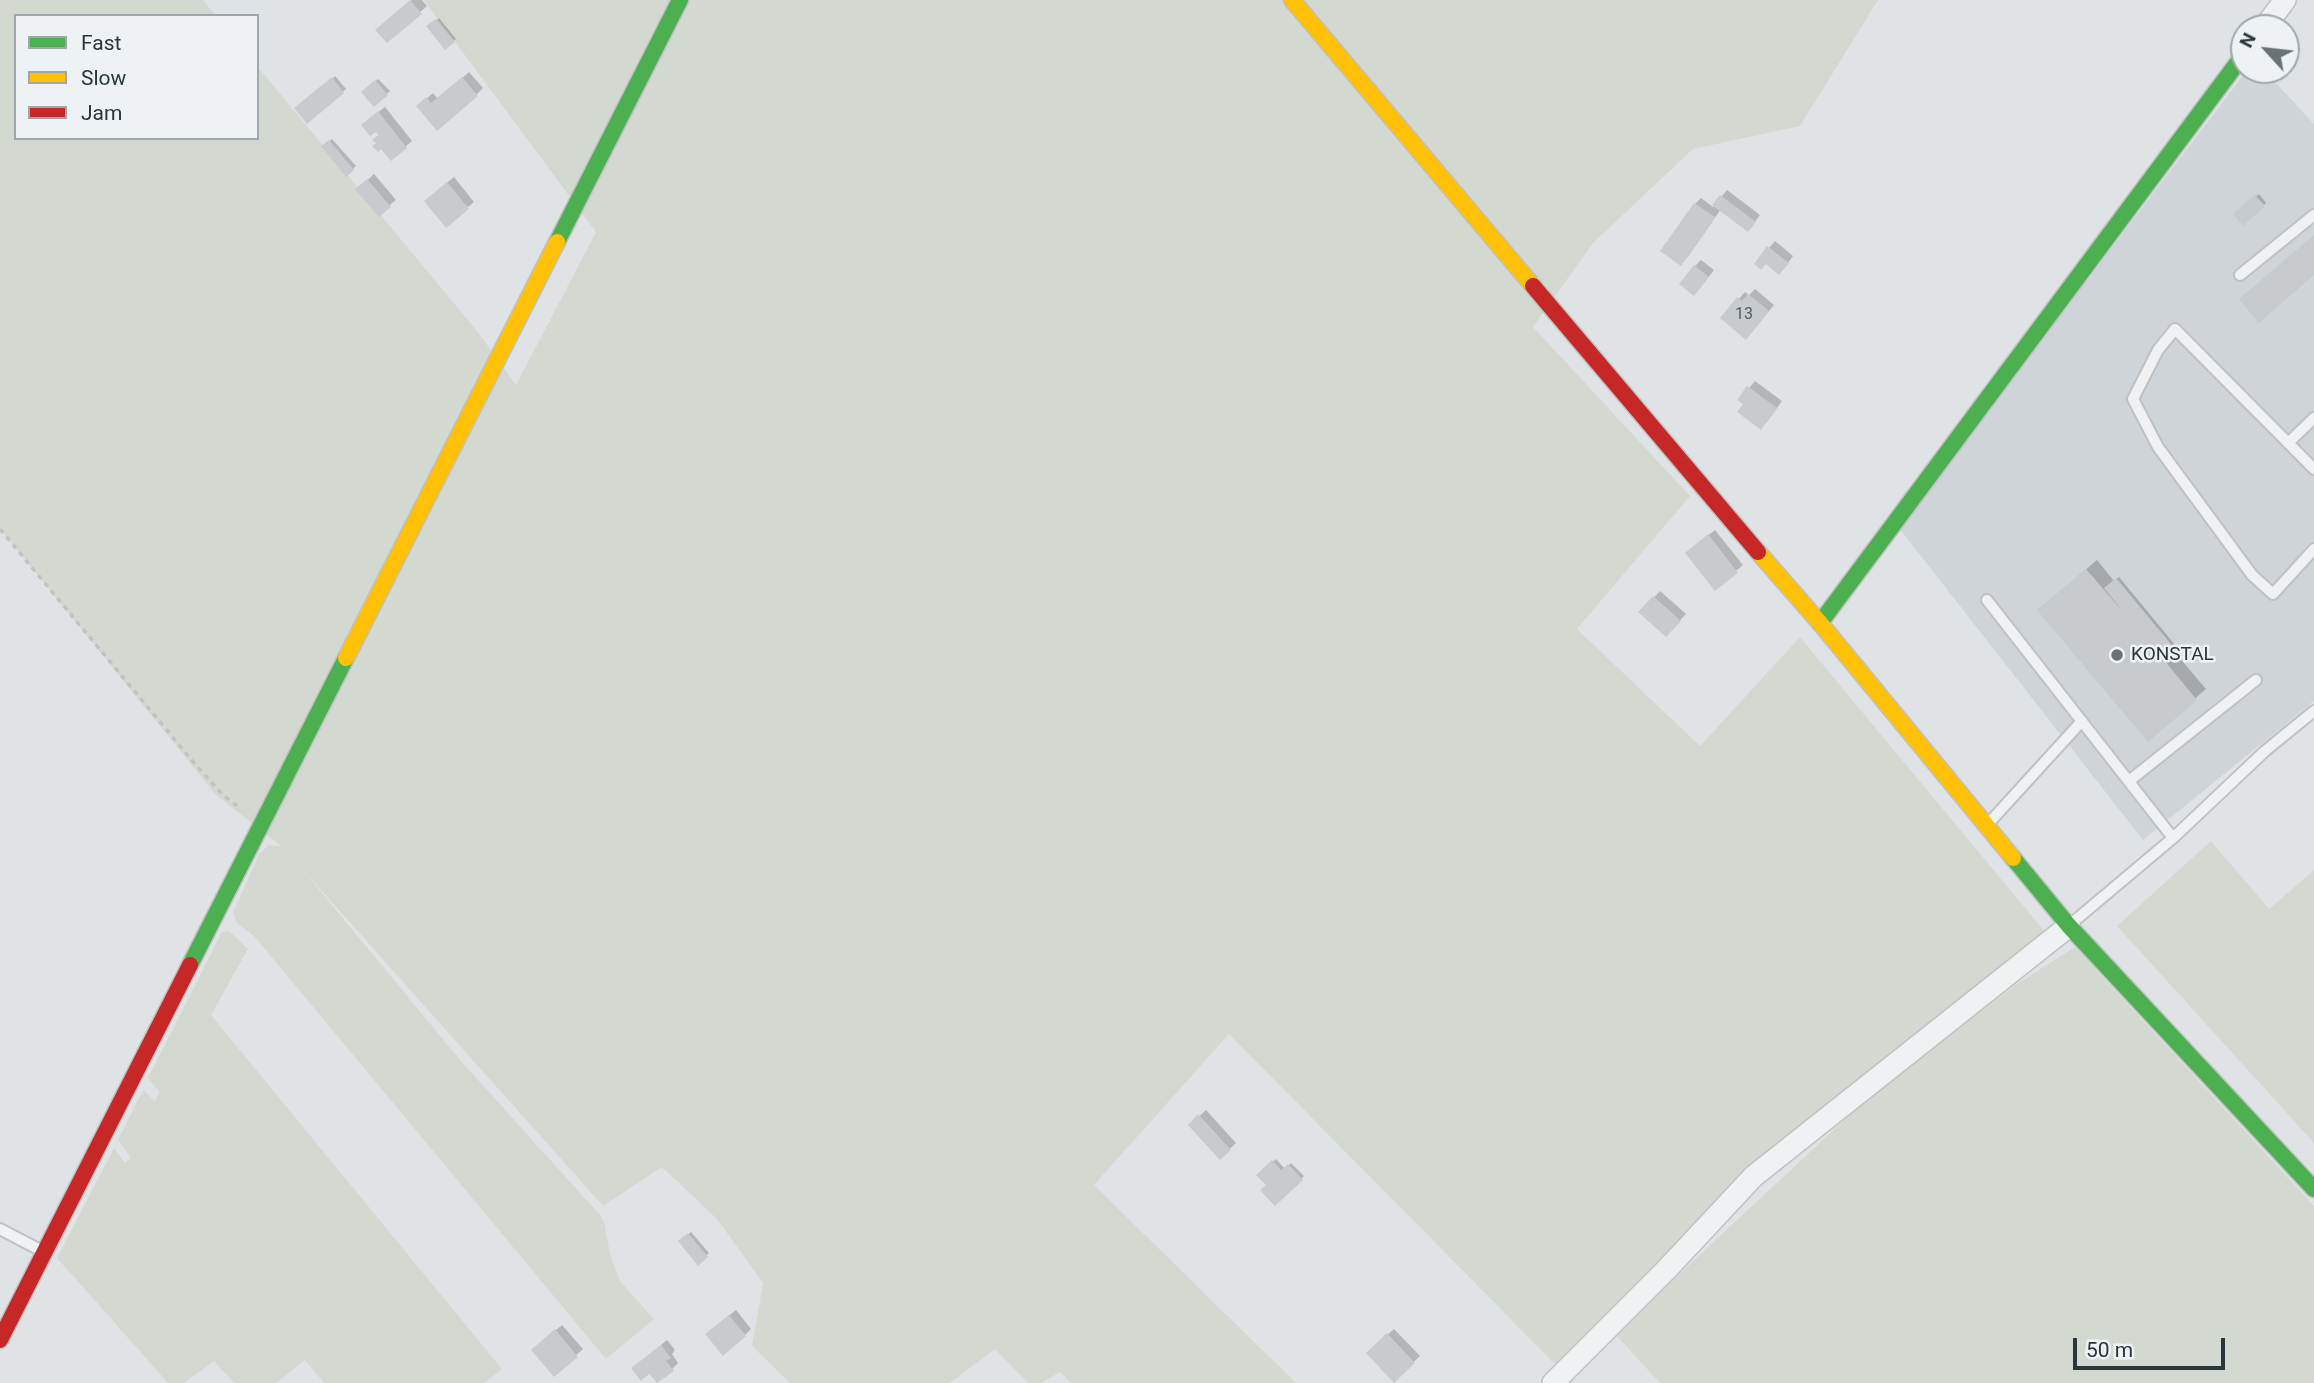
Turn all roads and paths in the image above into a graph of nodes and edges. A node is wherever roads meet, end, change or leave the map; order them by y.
1 (680, 0) edge
2 (1292, 0) edge
3 (2230, 73) edge
4 (2314, 215) edge
5 (2240, 275) dead end
6 (2314, 418) edge
7 (2288, 443) junction
8 (2314, 469) edge
9 (0, 528) edge
10 (2314, 550) edge
11 (1987, 600) dead end
12 (1820, 622) junction
13 (2256, 680) dead end
14 (2314, 711) edge
15 (2082, 721) junction
16 (2129, 781) junction
17 (262, 823) junction
18 (1986, 826) junction
19 (2174, 838) junction
20 (2069, 926) junction
21 (2314, 1189) edge
22 (0, 1229) edge
23 (44, 1253) junction
24 (0, 1340) edge
25 (1553, 1383) edge

1 - 17 street
2 - 12 street
3 - 12 street
4 - 5 lane
6 - 7 lane
7 - 8 lane
7 - 10 lane
9 - 17 path
11 - 15 lane
12 - 18 street
13 - 16 lane
14 - 19 lane
15 - 16 lane
15 - 18 lane
16 - 19 lane
17 - 23 street
18 - 20 street
19 - 20 lane
20 - 21 street
20 - 25 street
22 - 23 lane
23 - 24 street

